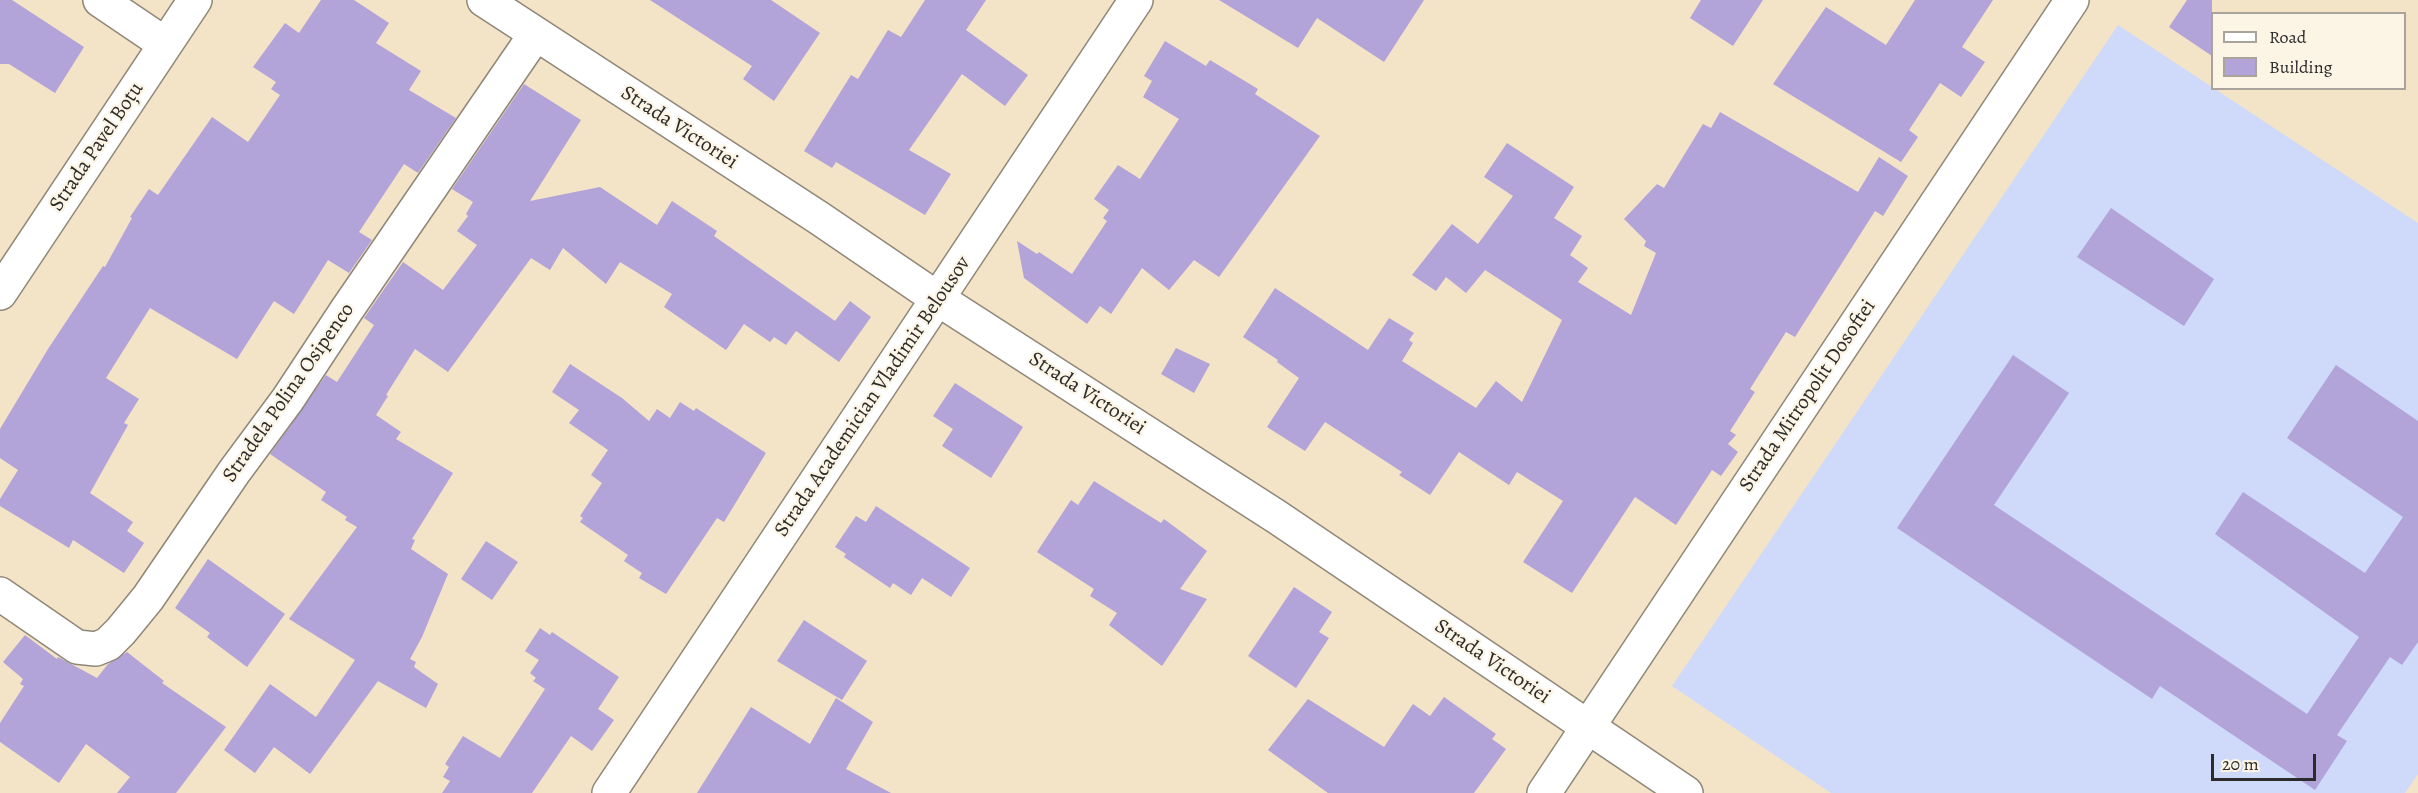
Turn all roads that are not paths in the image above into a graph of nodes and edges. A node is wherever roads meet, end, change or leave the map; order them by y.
1 (100, 0) edge
2 (195, 0) edge
3 (484, 0) edge
4 (1136, 0) edge
5 (2072, 0) edge
6 (535, 35) junction
7 (165, 44) junction
8 (0, 293) edge
9 (938, 299) junction
10 (0, 594) edge
11 (1588, 726) junction
12 (609, 793) edge
13 (1544, 793) edge
14 (1686, 793) edge

1 - 7 street
2 - 7 street, Strada Pavel Boțu
3 - 6 street, Strada Victoriei
4 - 9 street, Strada Academician Vladimir Belousov
5 - 11 street, Strada Mitropolit Dosoftei
6 - 9 street, Strada Victoriei
6 - 10 street, Stradela Polina Osipenco
7 - 8 street, Strada Pavel Boțu
9 - 11 street, Strada Victoriei
9 - 12 street, Strada Academician Vladimir Belousov
11 - 13 street, Strada Mitropolit Dosoftei
11 - 14 street, Strada Victoriei

